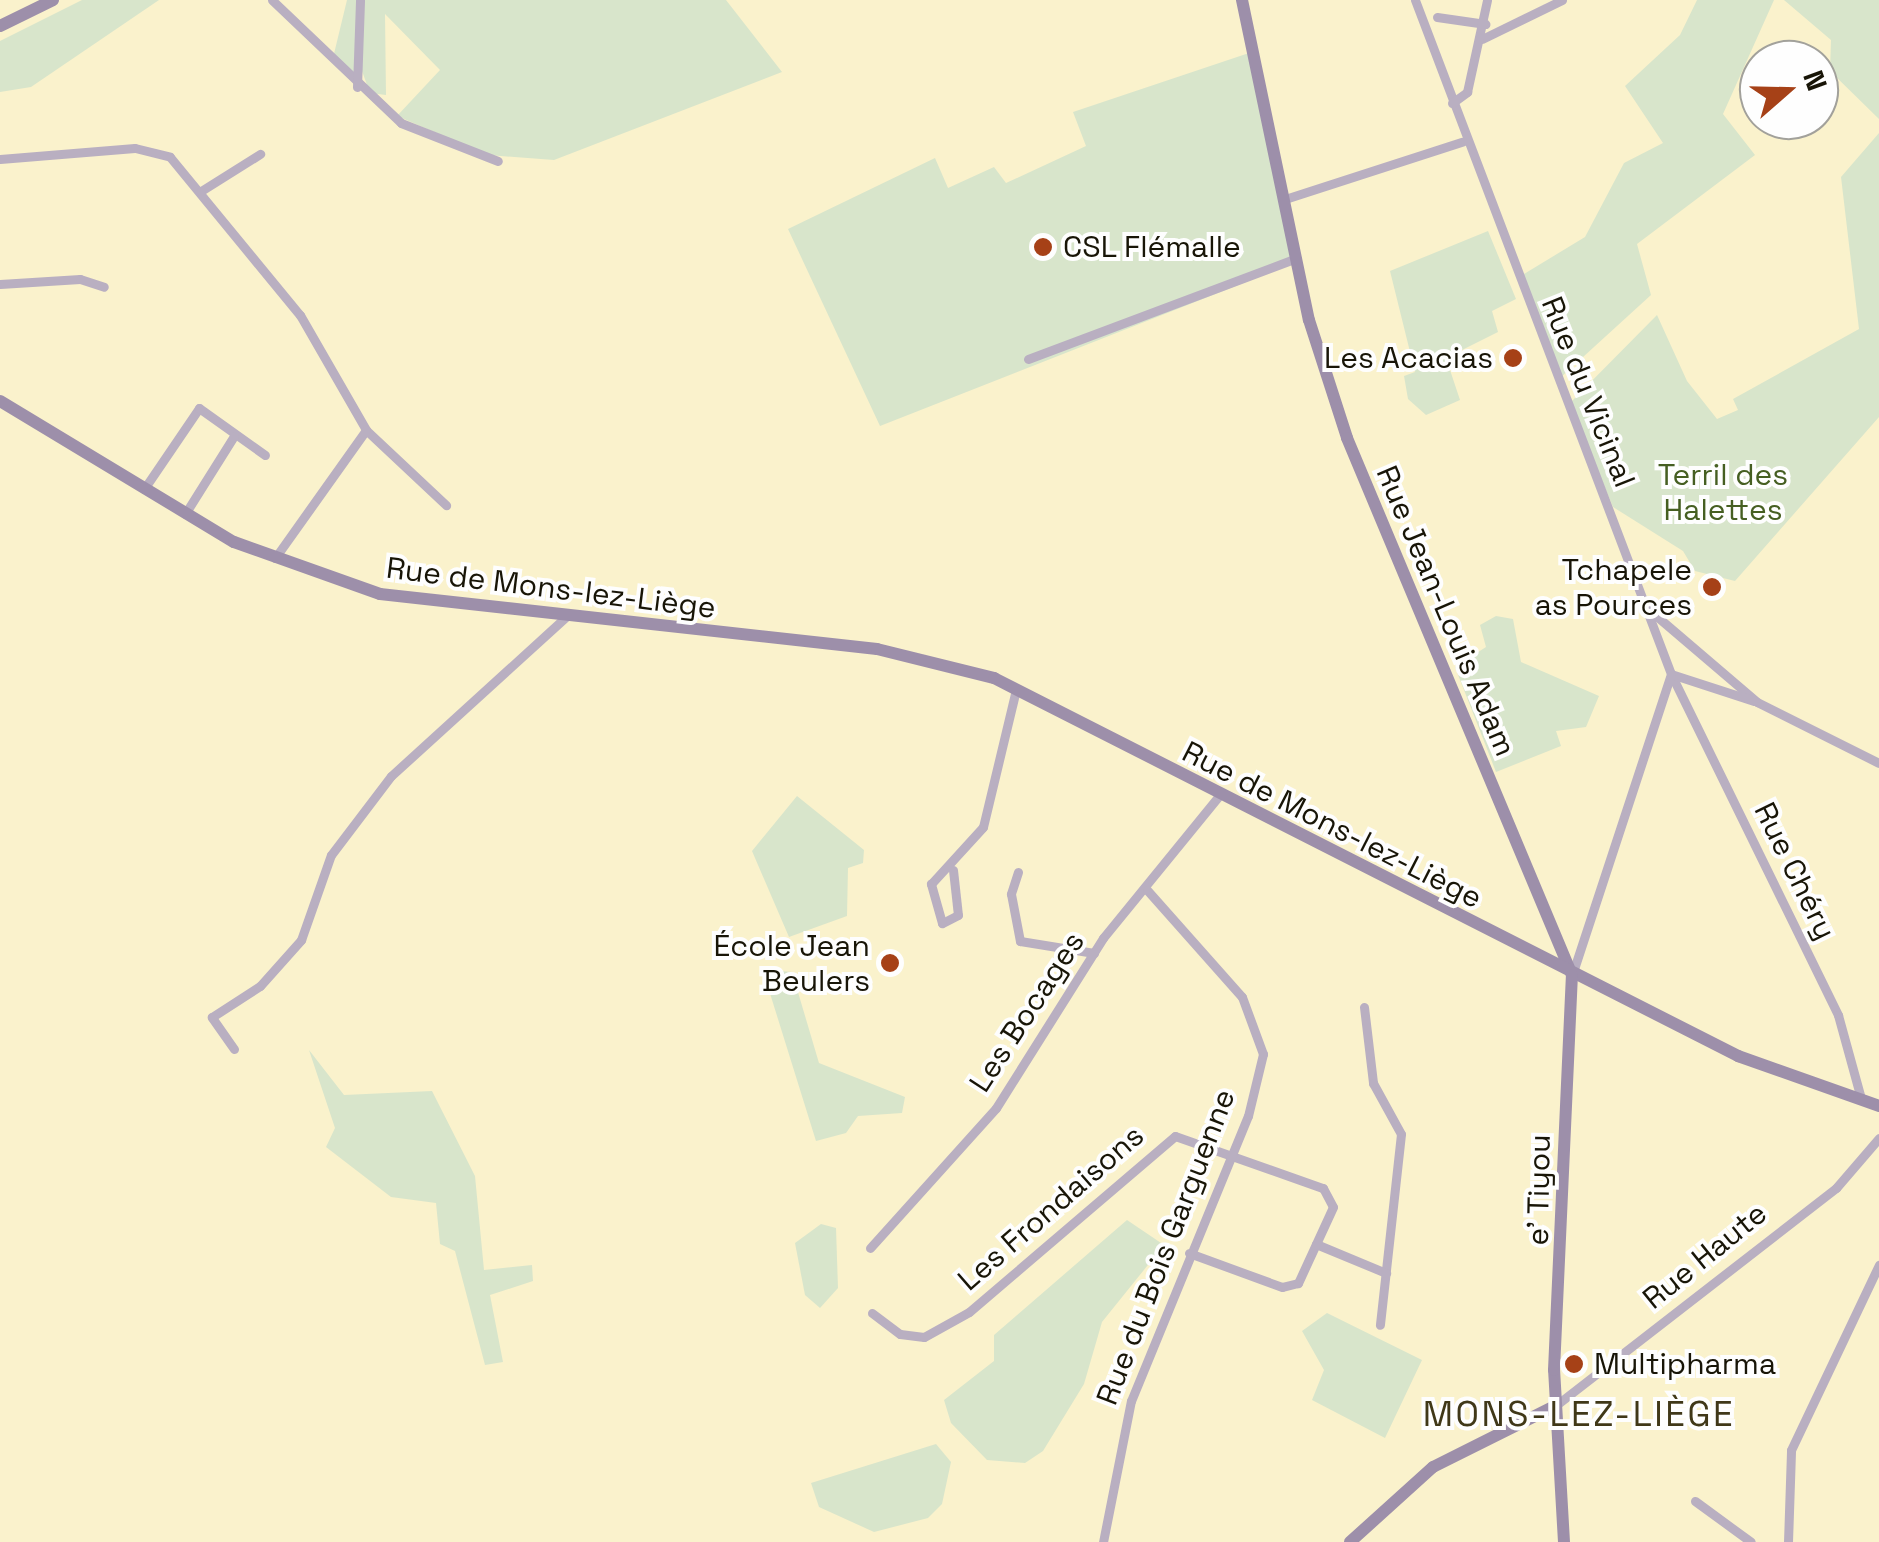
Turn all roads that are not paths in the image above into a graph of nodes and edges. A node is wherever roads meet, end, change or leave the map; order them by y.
1 (54, 0) edge
2 (272, 0) edge
3 (360, 0) edge
4 (1242, 0) edge
5 (1415, 0) edge
6 (1488, 0) edge
7 (1562, 0) edge
8 (1437, 17) dead end
9 (1485, 24) junction
10 (0, 26) edge
11 (1482, 39) junction
12 (357, 87) junction
13 (1452, 103) junction
14 (1462, 142) junction
15 (260, 154) dead end
16 (0, 159) edge
17 (498, 161) dead end
18 (201, 191) junction
19 (1284, 199) junction
20 (1297, 258) junction
21 (0, 284) edge
22 (104, 288) dead end
23 (1028, 359) dead end
24 (0, 400) edge
25 (366, 430) junction
26 (234, 436) junction
27 (266, 455) dead end
28 (144, 489) junction
29 (446, 506) dead end
30 (185, 514) junction
31 (274, 560) junction
32 (1648, 608) junction
33 (566, 617) junction
34 (1671, 674) junction
35 (1016, 690) junction
36 (1757, 702) junction
37 (1879, 764) edge
38 (1219, 796) junction
39 (953, 870) junction
40 (1018, 872) dead end
41 (1147, 890) junction
42 (1094, 953) junction
43 (1572, 975) junction
44 (1364, 1007) dead end
45 (234, 1049) dead end
46 (1860, 1095) junction
47 (1879, 1106) edge
48 (1879, 1138) edge
49 (1232, 1151) junction
50 (1316, 1244) junction
51 (870, 1248) dead end
52 (1190, 1254) junction
53 (1879, 1265) edge
54 (1386, 1272) junction
55 (872, 1312) dead end
56 (1380, 1324) dead end
57 (1554, 1406) junction
58 (1696, 1500) dead end
59 (1104, 1542) edge
60 (1350, 1542) edge
61 (1564, 1542) edge
62 (1751, 1542) edge
63 (1788, 1542) edge

1 - 10 street
2 - 12 street
3 - 12 street
4 - 19 street, Rue Jean-Louis Adam
5 - 13 street, Rue du Vicinal
6 - 9 street
7 - 11 street
8 - 9 street
9 - 11 street
11 - 13 street
12 - 17 street
13 - 14 street, Rue du Vicinal
14 - 19 street
14 - 32 street, Rue du Vicinal
15 - 18 street
16 - 18 street
18 - 25 street
19 - 20 street, Rue Jean-Louis Adam
20 - 23 street
20 - 43 street, Rue Jean-Louis Adam
21 - 22 street
24 - 28 street, Rue de Mons-lez-Liège
25 - 29 street
25 - 31 street
26 - 27 street
26 - 28 street
26 - 30 street
28 - 30 street, Rue de Mons-lez-Liège
30 - 31 street, Rue de Mons-lez-Liège
31 - 33 street, Rue de Mons-lez-Liège
32 - 34 street, Rue du Vicinal
32 - 36 street
33 - 35 street, Rue de Mons-lez-Liège
33 - 45 street
34 - 36 street
34 - 43 street
34 - 46 street, Rue Chéry
35 - 38 street, Rue de Mons-lez-Liège
35 - 39 street
36 - 37 street
38 - 41 street, Les Bocages
38 - 43 street, Rue de Mons-lez-Liège
39 - 39 street
40 - 42 street
41 - 42 street, Les Bocages
41 - 49 street, Rue du Bois Garguenne
42 - 51 street, Les Bocages
43 - 46 street, Rue de Mons-lez-Liège
43 - 57 street, e' Tiyou
44 - 54 street
46 - 47 street, Rue de Mons-lez-Liège
48 - 57 street, Rue Haute
49 - 50 street, Les Frondaisons
49 - 52 street, Rue du Bois Garguenne
49 - 55 street, Les Frondaisons
50 - 52 street, Les Frondaisons
50 - 54 street
52 - 59 street, Rue du Bois Garguenne
53 - 63 street
54 - 56 street
57 - 60 street
57 - 61 street, e' Tiyou
58 - 62 street

